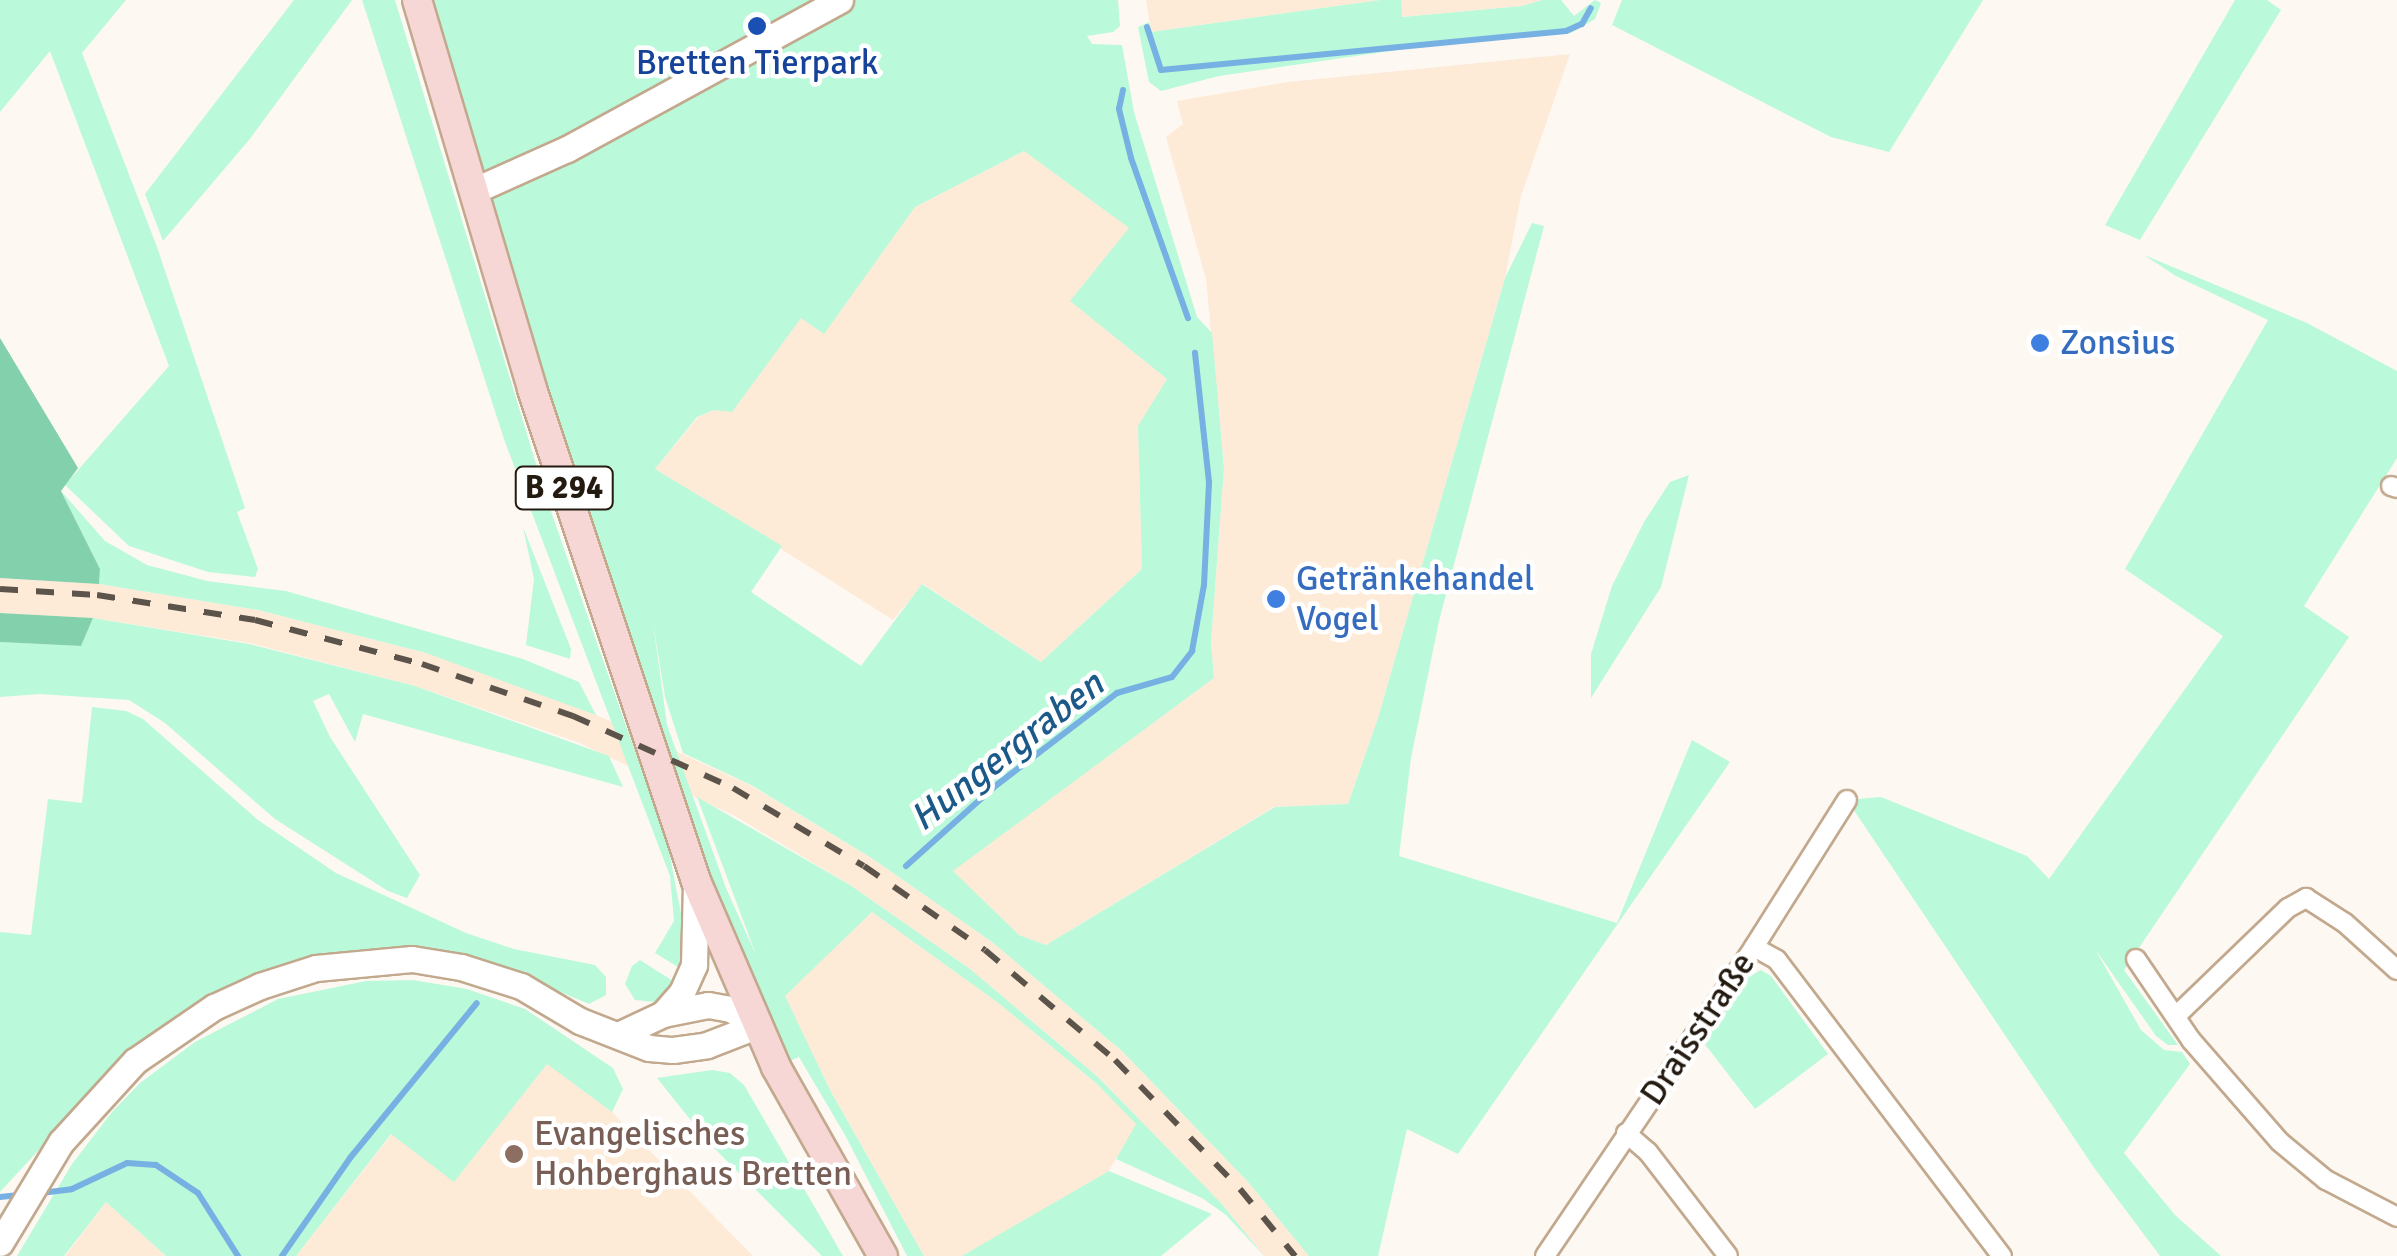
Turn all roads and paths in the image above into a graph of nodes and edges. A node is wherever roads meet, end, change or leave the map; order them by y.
1 (417, 0) edge
2 (840, 0) edge
3 (473, 191) junction
4 (1847, 800) dead end
5 (696, 881) junction
6 (1754, 947) junction
7 (2136, 959) dead end
8 (2397, 970) edge
9 (663, 1014) junction
10 (2176, 1016) junction
11 (756, 1026) junction
12 (618, 1035) junction
13 (1626, 1134) junction
14 (2397, 1218) edge
15 (0, 1244) edge
16 (883, 1256) edge
17 (1545, 1256) edge
18 (1728, 1256) edge
19 (2002, 1256) edge

1 - 3 main road, B 294
2 - 3 street
3 - 5 main road, B 294
4 - 6 street, Draisstraße
5 - 9 street
5 - 11 main road, B 294
6 - 13 street, Draisstraße
6 - 19 street
7 - 10 street
8 - 10 street
9 - 11 street
9 - 12 street
10 - 14 street
11 - 12 street
11 - 16 main road, B 294
12 - 15 street
13 - 17 street, Draisstraße
13 - 18 street

